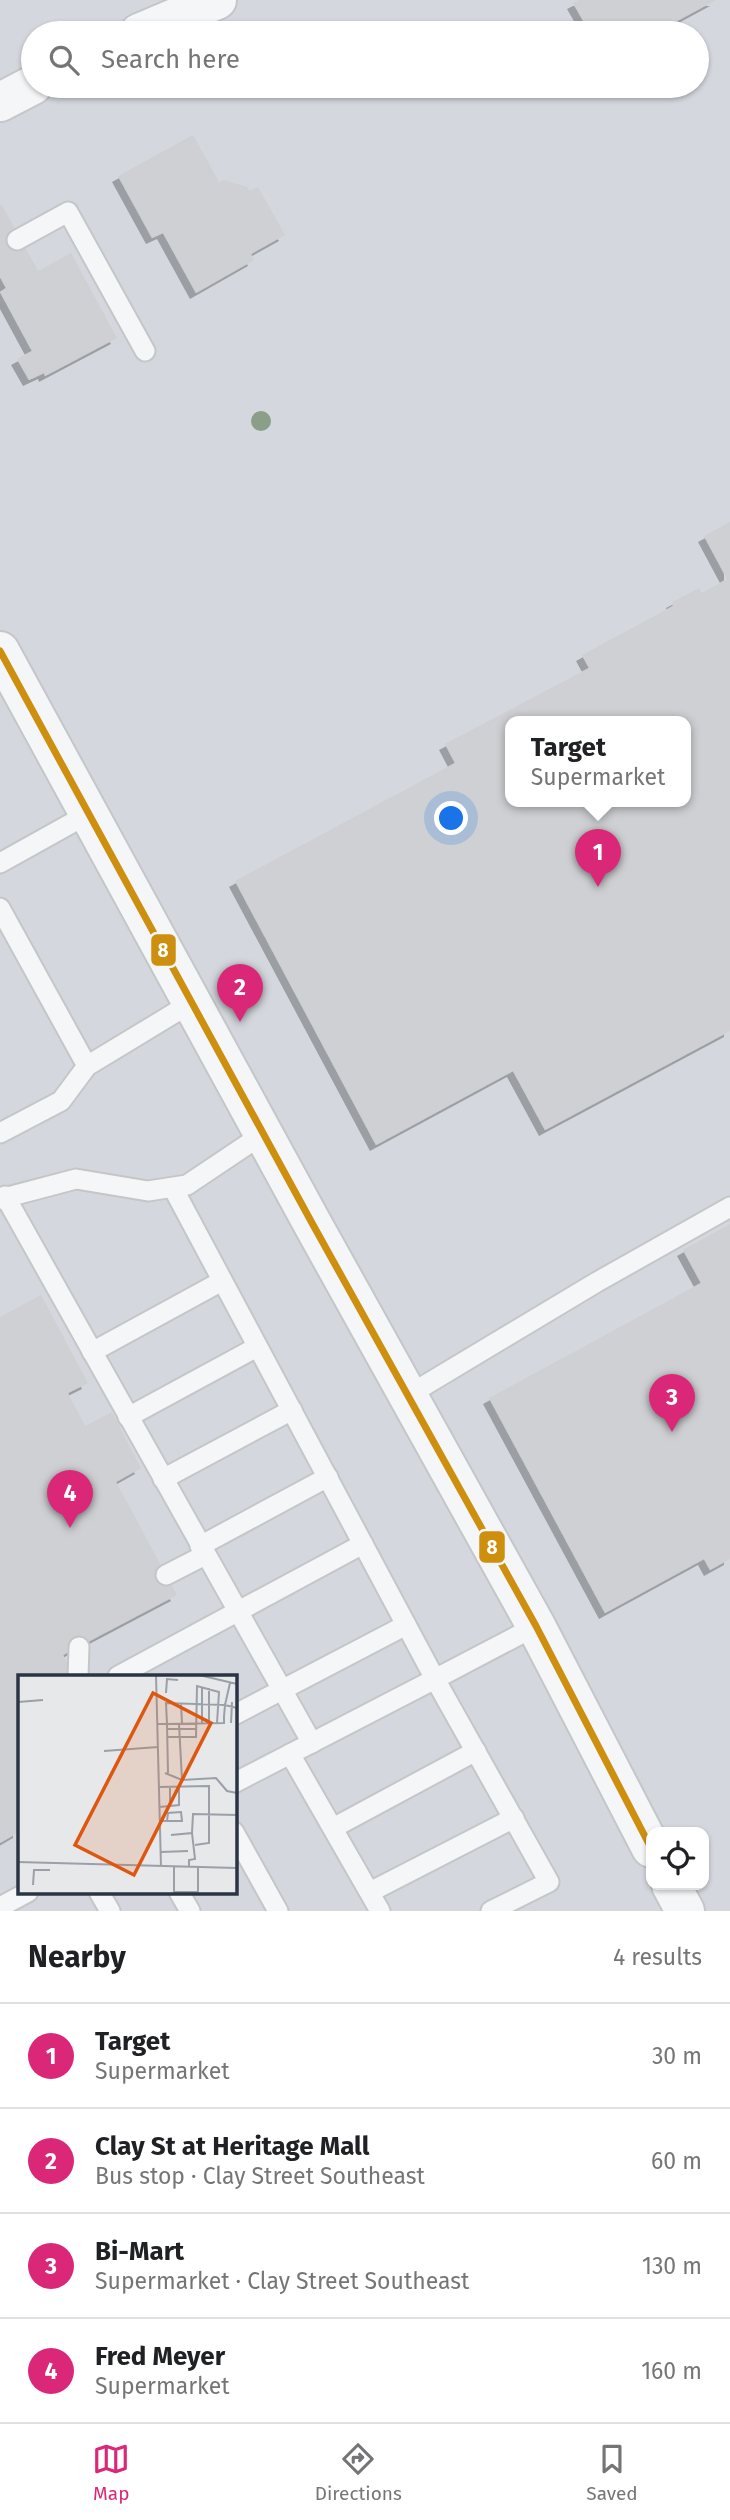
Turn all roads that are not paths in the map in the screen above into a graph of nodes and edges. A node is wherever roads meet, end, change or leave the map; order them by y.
1 (217, 0) edge
2 (167, 21) edge
3 (21, 92) edge
4 (0, 102) edge
5 (17, 240) dead end
6 (145, 351) dead end
7 (3, 666) edge
8 (88, 814) junction
9 (0, 863) edge
10 (0, 908) edge
11 (191, 1003) junction
12 (87, 1066) junction
13 (0, 1110) edge
14 (5, 1130) edge
15 (263, 1134) junction
16 (173, 1188) junction
17 (2, 1197) edge
18 (730, 1207) edge
19 (222, 1281) junction
20 (257, 1347) junction
21 (92, 1352) junction
22 (407, 1396) junction
23 (292, 1410) junction
24 (128, 1417) junction
25 (327, 1477) junction
26 (163, 1479) junction
27 (363, 1544) junction
28 (202, 1550) junction
29 (166, 1575) dead end
30 (237, 1613) junction
31 (406, 1625) junction
32 (536, 1626) junction
33 (79, 1647) dead end
34 (78, 1675) edge
35 (120, 1675) edge
36 (435, 1679) junction
37 (281, 1690) junction
38 (236, 1714) edge
39 (312, 1743) junction
40 (476, 1751) junction
41 (290, 1754) junction
42 (236, 1782) edge
43 (514, 1818) junction
44 (333, 1828) junction
45 (236, 1836) edge
46 (646, 1838) edge
47 (674, 1890) edge
48 (370, 1892) junction
49 (100, 1894) edge
50 (180, 1894) edge
51 (110, 1911) edge
52 (190, 1911) edge
53 (278, 1911) edge
54 (380, 1911) edge
55 (491, 1911) edge
56 (685, 1911) edge

1 - 2 street
3 - 4 street
5 - 6 lane
7 - 8 street
8 - 9 lane
8 - 11 street
10 - 12 lane
11 - 12 lane
11 - 15 street
12 - 14 lane
13 - 14 lane
15 - 16 lane
15 - 22 street
16 - 17 lane
16 - 19 lane
17 - 21 lane
18 - 22 lane
19 - 20 lane
19 - 21 lane
20 - 23 lane
20 - 24 lane
21 - 24 lane
22 - 32 street
23 - 25 lane
23 - 26 lane
24 - 26 lane
25 - 27 lane
25 - 28 lane
26 - 28 lane
27 - 30 lane
27 - 31 lane
28 - 29 lane
28 - 30 lane
30 - 35 lane
30 - 37 lane
31 - 36 lane
31 - 37 lane
32 - 36 lane
32 - 46 street
33 - 34 lane
36 - 39 lane
36 - 40 lane
37 - 38 lane
37 - 39 lane
39 - 41 lane
40 - 43 lane
40 - 44 lane
41 - 42 lane
41 - 44 lane
43 - 48 lane
43 - 55 lane
44 - 48 lane
45 - 53 lane
47 - 56 street
48 - 54 lane
49 - 51 lane
50 - 52 lane

